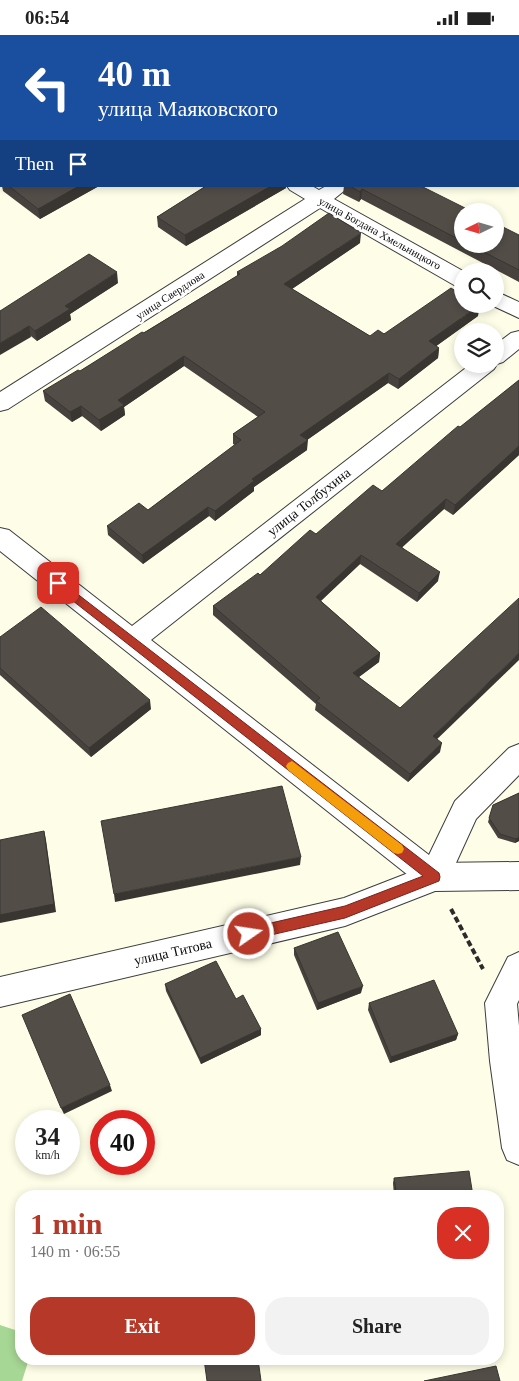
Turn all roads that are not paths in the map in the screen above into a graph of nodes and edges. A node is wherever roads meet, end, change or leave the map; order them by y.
1 (299, 187) edge
2 (338, 187) edge
3 (319, 199) junction
4 (454, 275) edge
5 (504, 303) edge
6 (519, 311) edge
7 (519, 338) edge
8 (504, 350) edge
9 (474, 373) edge
10 (0, 403) edge
11 (0, 537) edge
12 (131, 641) junction
13 (519, 756) edge
14 (519, 876) edge
15 (434, 877) junction
16 (519, 967) edge
17 (0, 992) edge
18 (519, 1148) edge

1 - 3 street, улица Богдана Хмельницкого
2 - 3 street, улица Свердлова
3 - 4 street, улица Богдана Хмельницкого
3 - 10 street, улица Свердлова
5 - 6 street
7 - 8 street
9 - 12 street, улица Толбухина
11 - 12 street
12 - 15 street
13 - 15 street
14 - 15 street, улица Титова
15 - 17 street, улица Титова
16 - 18 street

